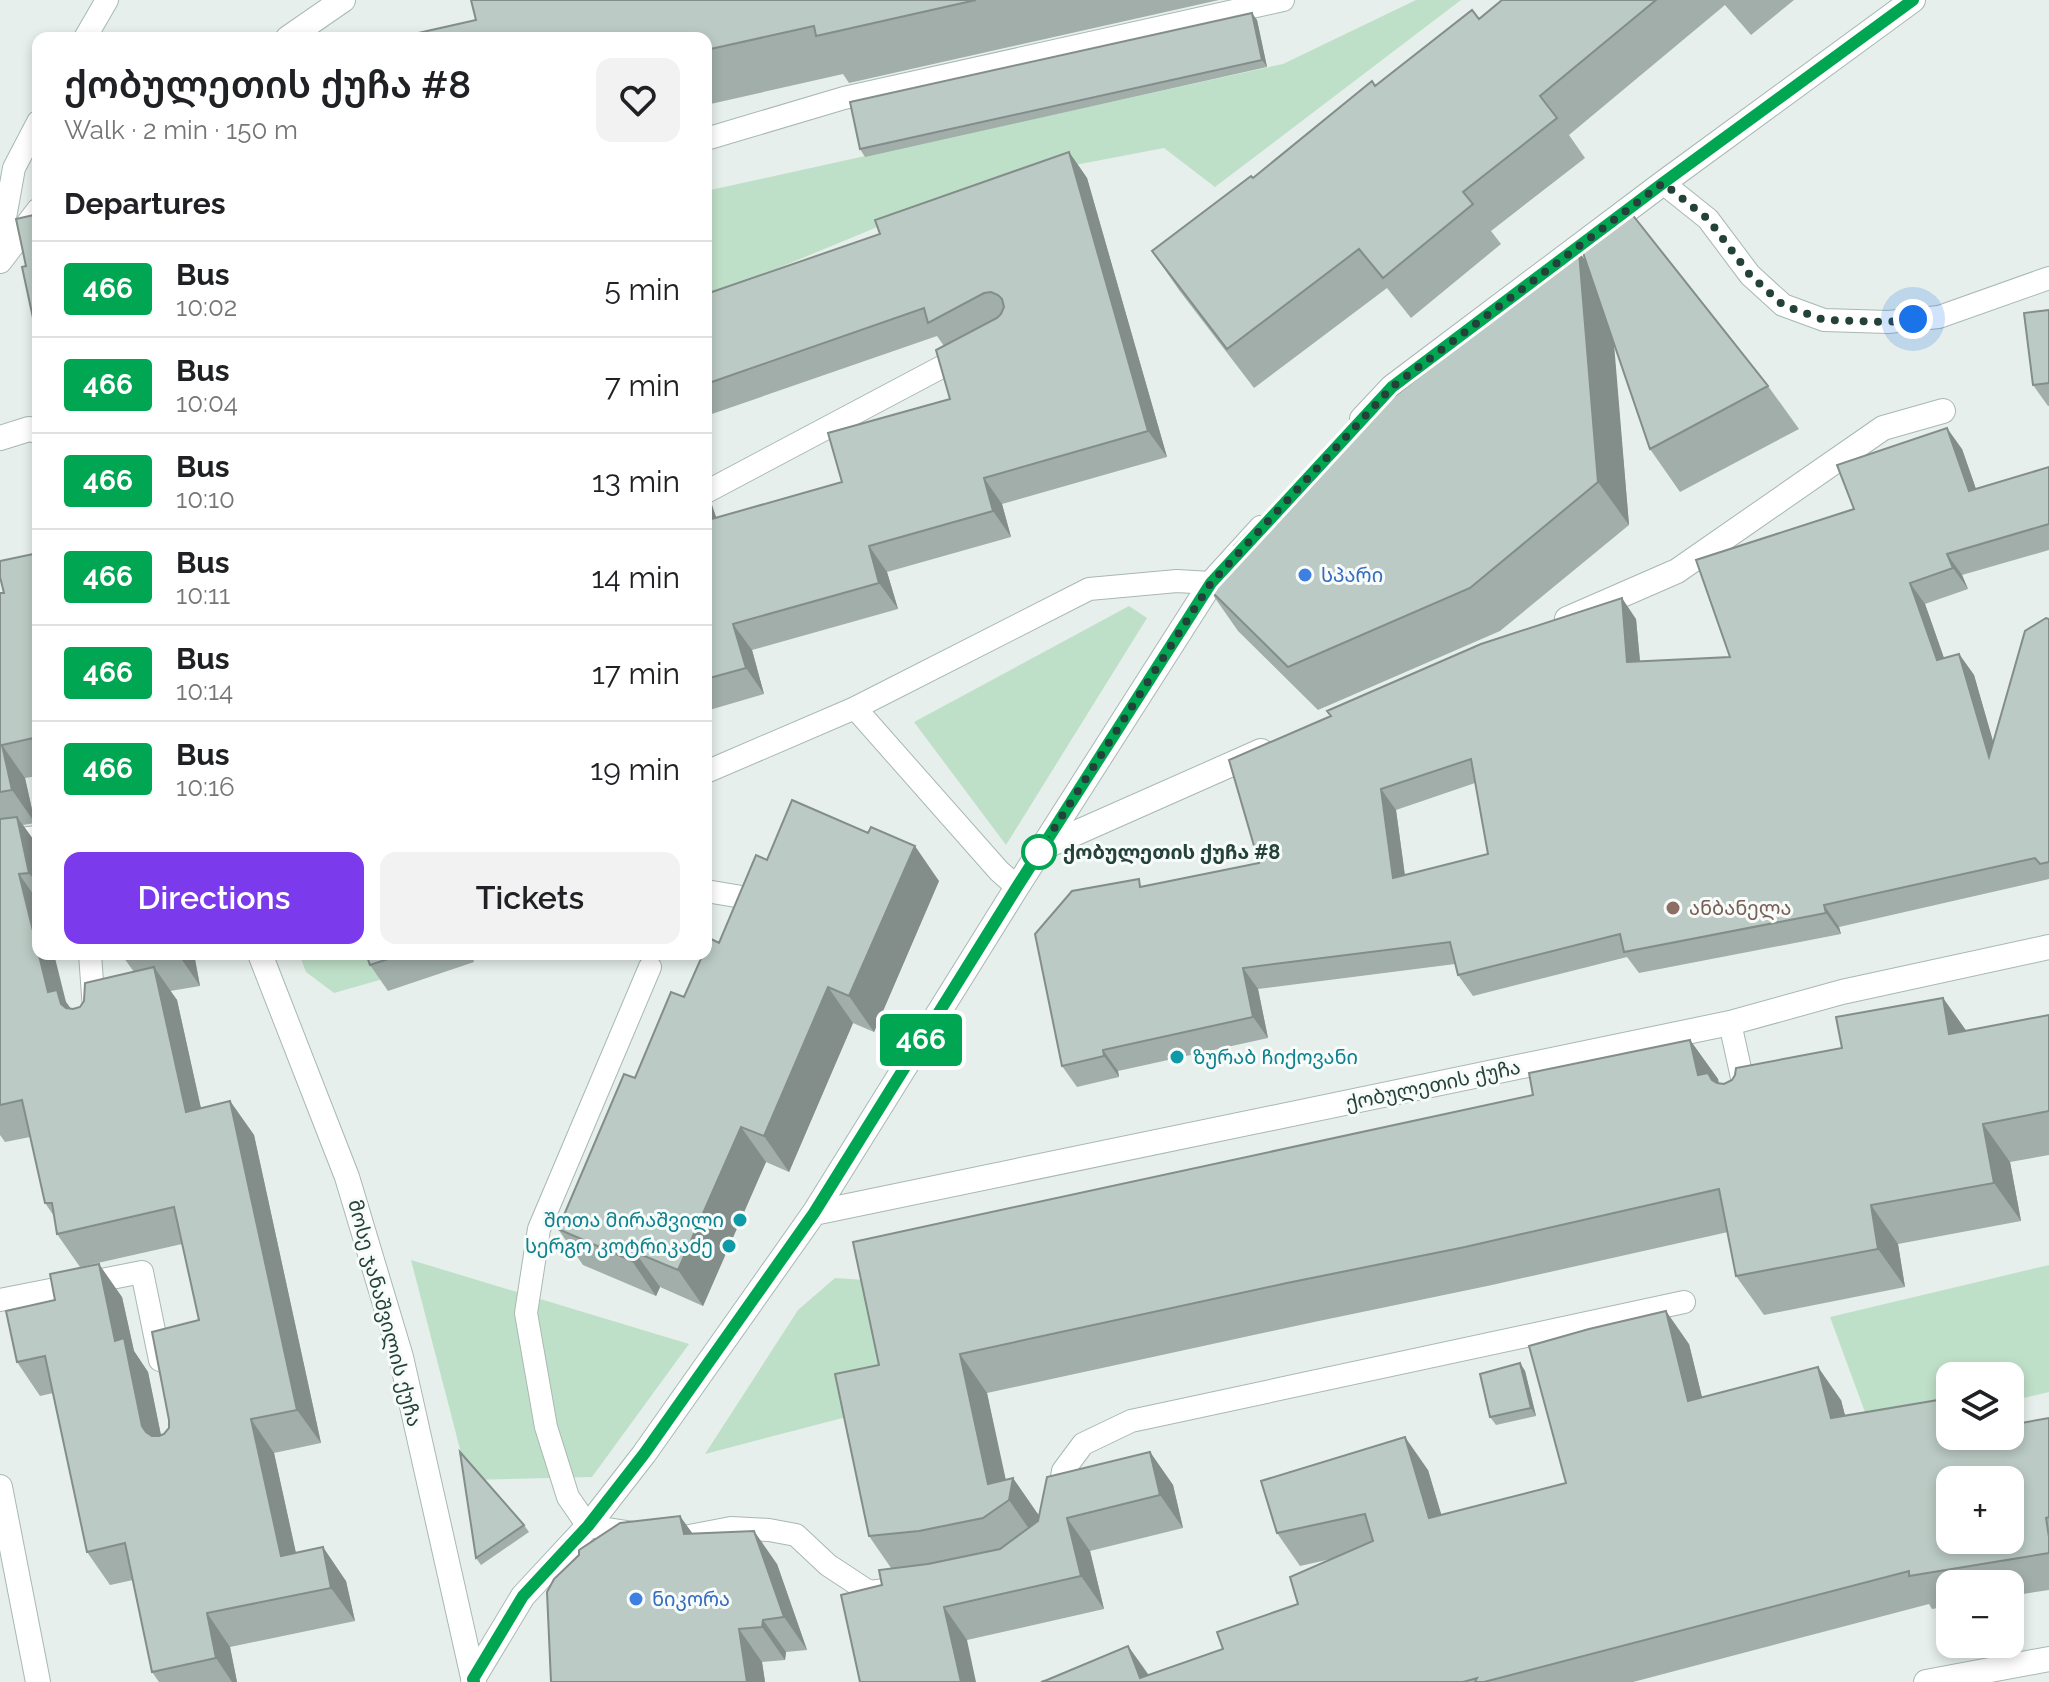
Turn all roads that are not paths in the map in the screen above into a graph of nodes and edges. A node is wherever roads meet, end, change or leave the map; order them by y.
1 (107, 0) edge
2 (343, 0) edge
3 (1283, 0) edge
4 (1913, 0) edge
5 (88, 32) edge
6 (297, 32) edge
7 (32, 134) edge
8 (712, 137) edge
9 (1663, 183) junction
10 (32, 219) edge
11 (0, 245) edge
12 (0, 261) edge
13 (2049, 278) edge
14 (980, 346) edge
15 (1943, 411) dead end
16 (32, 430) edge
17 (1349, 433) edge
18 (0, 438) edge
19 (712, 489) edge
20 (1275, 514) edge
21 (1211, 583) junction
22 (1547, 627) edge
23 (855, 708) junction
24 (1289, 739) edge
25 (712, 769) edge
26 (32, 838) edge
27 (0, 841) edge
28 (1042, 848) junction
29 (1017, 887) junction
30 (712, 892) edge
31 (754, 899) edge
32 (2049, 947) edge
33 (90, 960) edge
34 (262, 960) edge
35 (650, 967) dead end
36 (1730, 1023) junction
37 (95, 1029) edge
38 (1749, 1109) edge
39 (814, 1213) junction
40 (0, 1300) edge
41 (1684, 1302) dead end
42 (164, 1379) edge
43 (0, 1487) edge
44 (1055, 1516) edge
45 (588, 1526) junction
46 (916, 1587) edge
47 (2049, 1659) edge
48 (474, 1681) edge
49 (38, 1682) edge
50 (1926, 1682) edge

1 - 5 lane
2 - 6 street
3 - 8 lane
4 - 9 street
7 - 11 lane
9 - 13 lane
9 - 17 street
10 - 12 street
14 - 19 lane
15 - 22 street
16 - 18 street
20 - 21 street
21 - 23 lane
21 - 28 street
23 - 25 lane
23 - 29 lane
24 - 28 street
26 - 27 lane
28 - 29 street
29 - 39 street
30 - 31 lane
32 - 36 street, ქობულეთის ქუჩა
33 - 37 lane
34 - 48 street, მოსე ჯანაშვილის ქუჩა
35 - 45 lane
36 - 38 lane
36 - 39 street, ქობულეთის ქუჩა
39 - 45 street
40 - 42 lane
41 - 44 lane
43 - 49 street
45 - 46 lane
45 - 48 street
47 - 50 street

